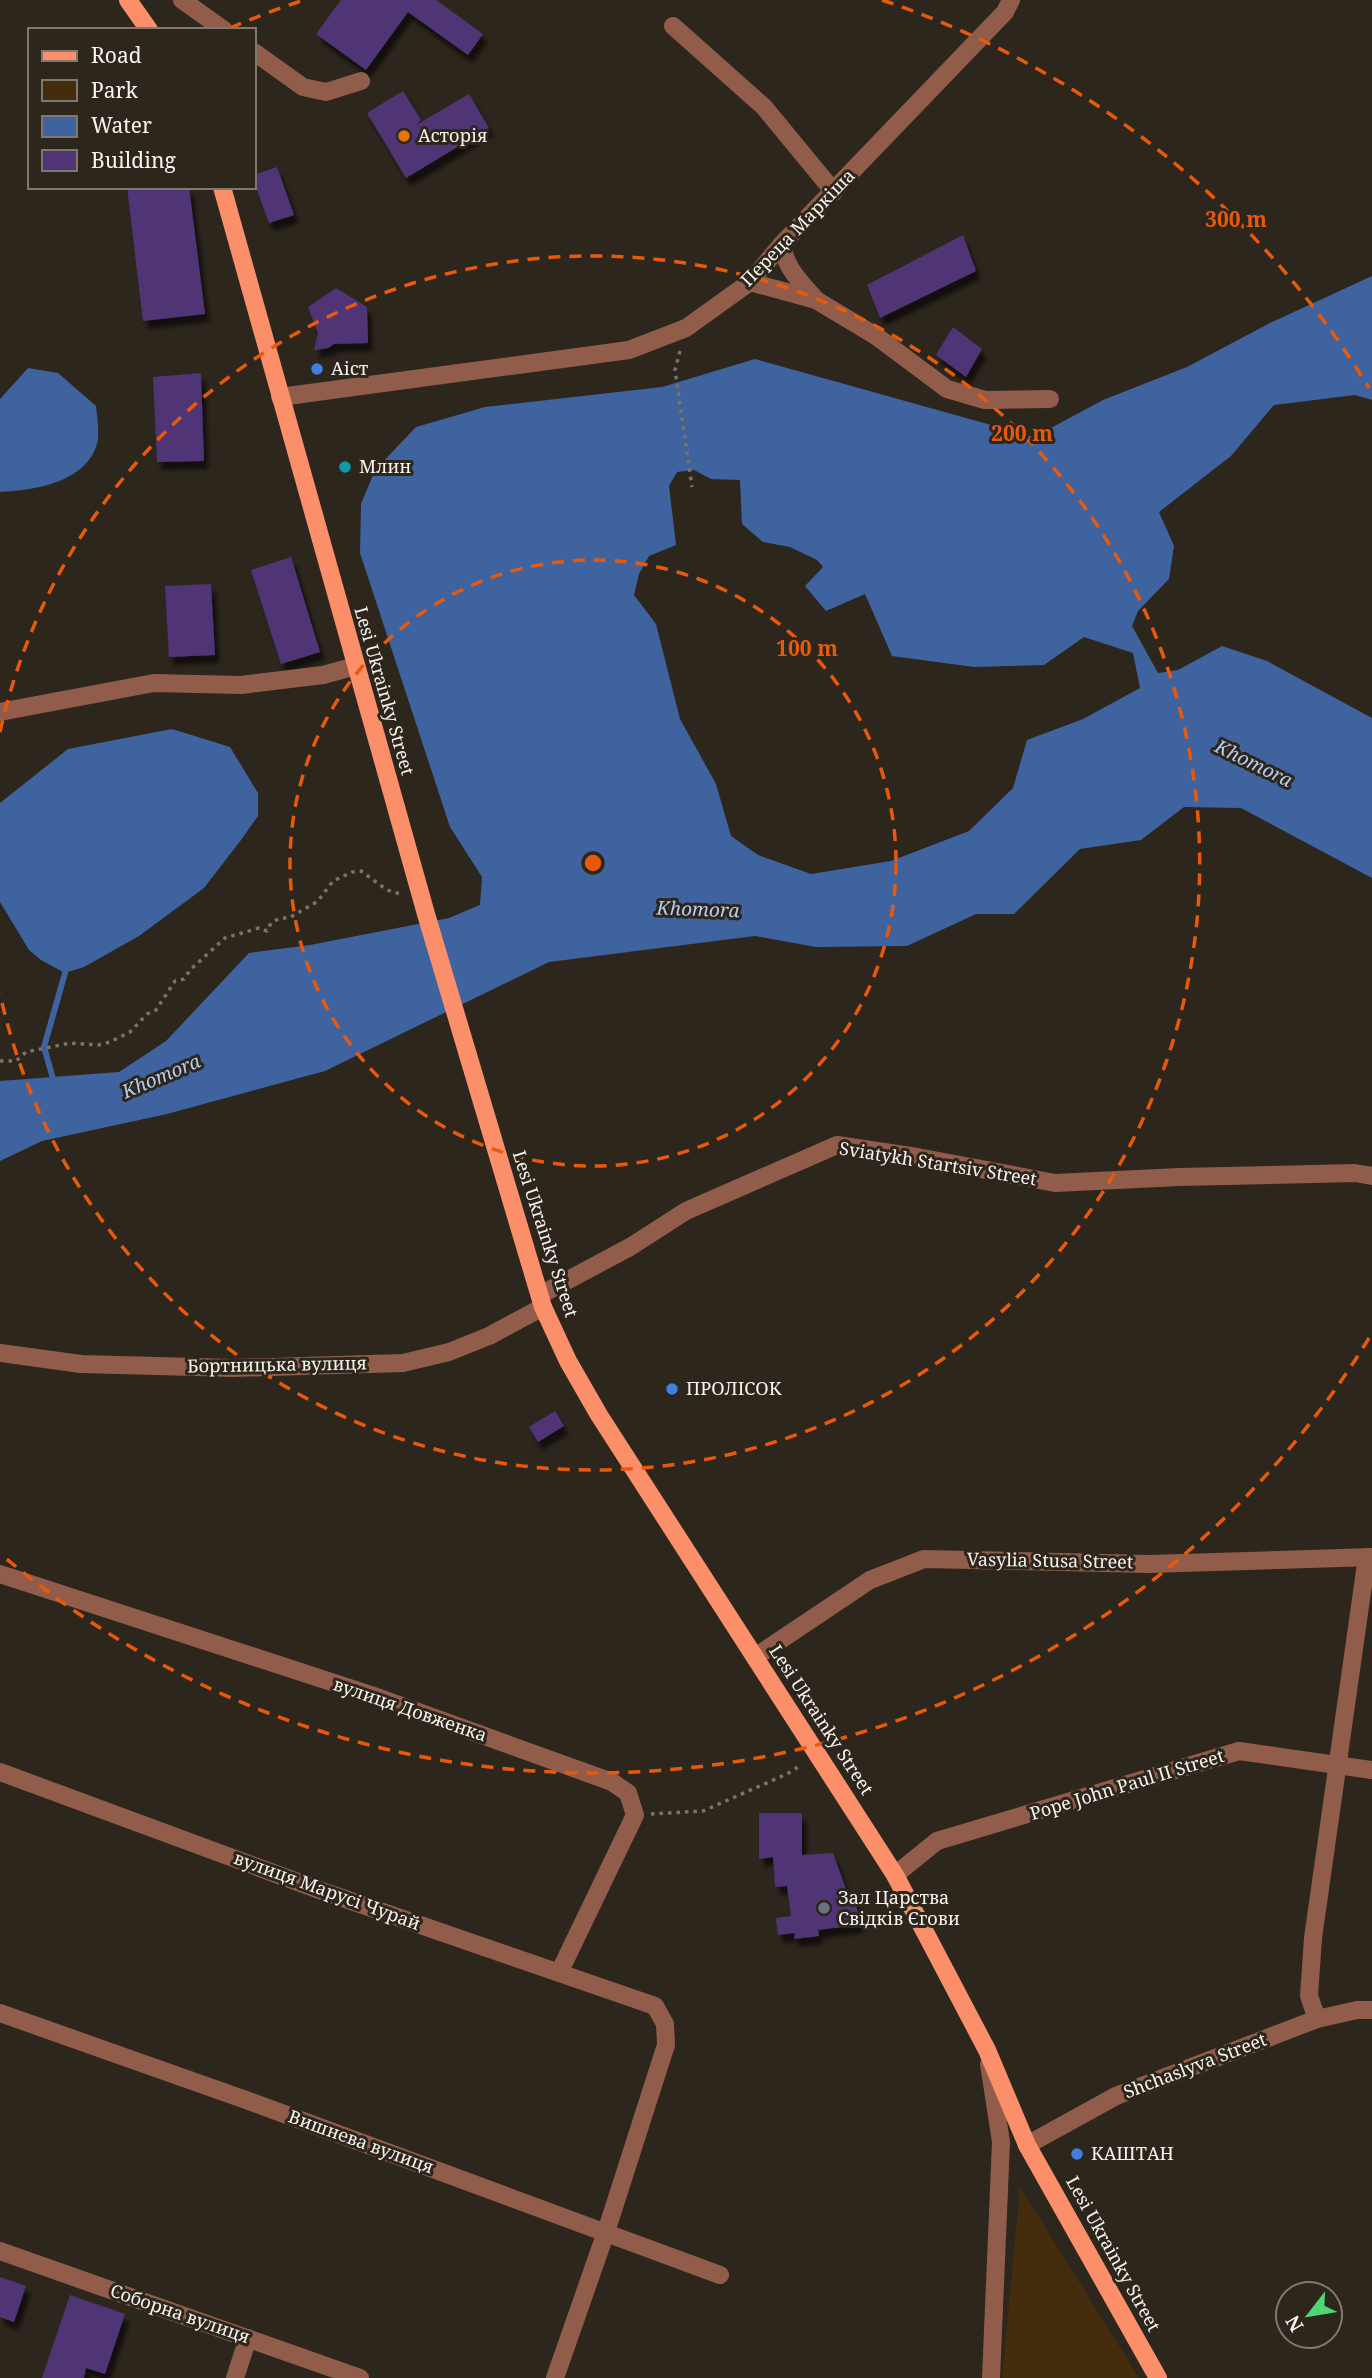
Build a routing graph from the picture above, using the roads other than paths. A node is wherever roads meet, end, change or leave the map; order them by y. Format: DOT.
graph roads {
  1 [pos="128,0"];
  2 [pos="182,0"];
  3 [pos="1011,0"];
  4 [pos="673,26"];
  5 [pos="148,28"];
  6 [pos="221,28"];
  7 [pos="256,53"];
  8 [pos="361,81"];
  9 [pos="223,189"];
  10 [pos="834,192"];
  11 [pos="782,244"];
  12 [pos="750,282"];
  13 [pos="816,300"];
  14 [pos="280,397"];
  15 [pos="1050,399"];
  16 [pos="356,666"];
  17 [pos="0,712"];
  18 [pos="1372,1176"];
  19 [pos="541,1301"];
  20 [pos="0,1353"];
  21 [pos="1369,1557"];
  22 [pos="0,1574"];
  23 [pos="755,1657"];
  24 [pos="1336,1765"];
  25 [pos="1372,1770"];
  26 [pos="0,1772"];
  27 [pos="895,1875"];
  28 [pos="559,1973"];
  29 [pos="1309,1996"];
  30 [pos="1372,2010"];
  31 [pos="0,2013"];
  32 [pos="1317,2019"];
  33 [pos="1293,2029"];
  34 [pos="987,2050"];
  35 [pos="1027,2144"];
  36 [pos="607,2232"];
  37 [pos="0,2251"];
  38 [pos="720,2275"];
  39 [pos="248,2338"];
  40 [pos="235,2378"];
  41 [pos="360,2378"];
  42 [pos="555,2378"];
  43 [pos="991,2378"];
  44 [pos="1158,2378"];
  1 -- 5 [label="main road"];
  2 -- 6 [label="street"];
  3 -- 10 [label="street, Переца Маркіша"];
  4 -- 10 [label="street"];
  7 -- 8 [label="street"];
  9 -- 14 [label="main road, Lesi Ukrainky Street"];
  10 -- 11 [label="street, Переца Маркіша"];
  11 -- 12 [label="street, Переца Маркіша"];
  11 -- 13 [label="street"];
  12 -- 13 [label="street"];
  12 -- 14 [label="street, Переца Маркіша"];
  13 -- 15 [label="street"];
  14 -- 16 [label="main road, Lesi Ukrainky Street"];
  16 -- 17 [label="street"];
  16 -- 19 [label="main road, Lesi Ukrainky Street"];
  18 -- 19 [label="street, Sviatykh Startsiv Street"];
  19 -- 20 [label="street, Бортницька вулиця"];
  19 -- 23 [label="main road, Lesi Ukrainky Street"];
  21 -- 23 [label="street, Vasylia Stusa Street"];
  21 -- 24 [label="street"];
  22 -- 28 [label="street, вулиця Довженка"];
  23 -- 27 [label="main road, Lesi Ukrainky Street"];
  24 -- 25 [label="street, Pope John Paul II Street"];
  24 -- 27 [label="street, Pope John Paul II Street"];
  24 -- 29 [label="street"];
  26 -- 28 [label="street, вулиця Марусі Чурай"];
  27 -- 34 [label="main road, Lesi Ukrainky Street"];
  28 -- 36 [label="street, вулиця Марусі Чурай"];
  29 -- 32 [label="street"];
  29 -- 33 [label="street"];
  30 -- 32 [label="street, Shchaslyva Street"];
  31 -- 36 [label="street, Вишнева вулиця"];
  32 -- 33 [label="street, Shchaslyva Street"];
  33 -- 35 [label="street, Shchaslyva Street"];
  34 -- 35 [label="main road, Lesi Ukrainky Street"];
  34 -- 43 [label="street"];
  35 -- 44 [label="main road, Lesi Ukrainky Street"];
  36 -- 38 [label="street, Вишнева вулиця"];
  36 -- 42 [label="street"];
  37 -- 39 [label="street, Соборна вулиця"];
  39 -- 40 [label="street"];
  39 -- 41 [label="street, Соборна вулиця"];
}
